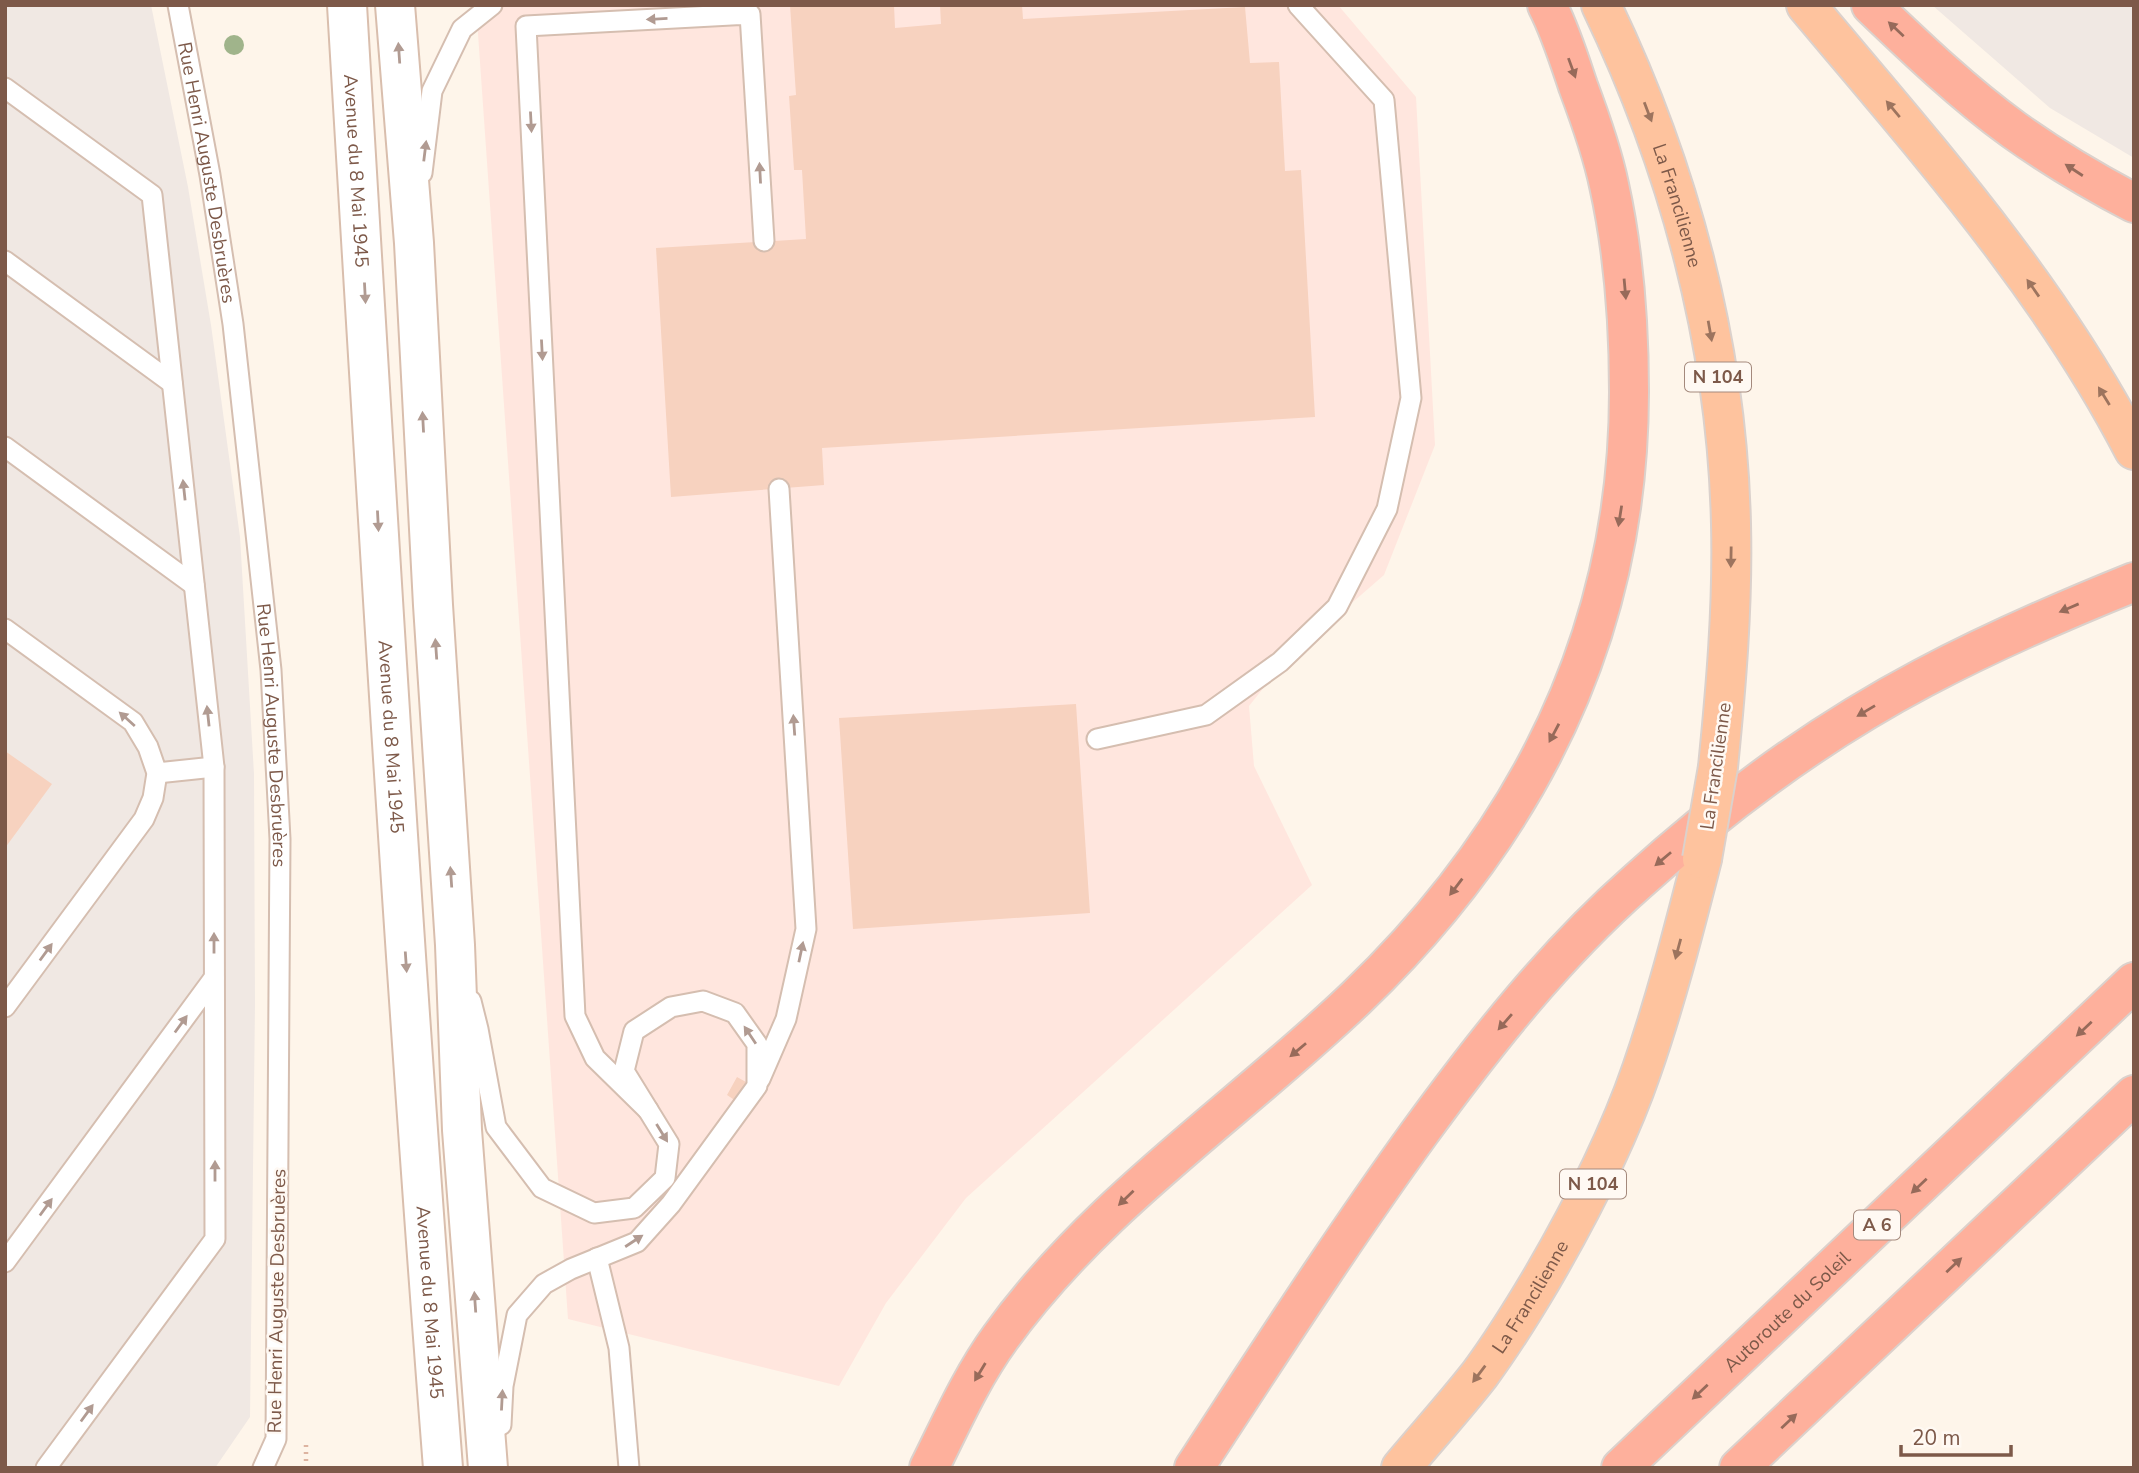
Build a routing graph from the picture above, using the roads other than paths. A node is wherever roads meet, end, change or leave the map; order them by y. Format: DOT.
graph roads {
  1 [pos="178,5"];
  2 [pos="347,5"];
  3 [pos="395,5"];
  4 [pos="492,5"];
  5 [pos="1298,5"];
  6 [pos="1547,5"];
  7 [pos="1601,5"];
  8 [pos="1806,5"];
  9 [pos="1871,5"];
  10 [pos="5,88"];
  11 [pos="2134,203"];
  12 [pos="764,241"];
  13 [pos="414,243"];
  14 [pos="5,261"];
  15 [pos="172,383"];
  16 [pos="5,447"];
  17 [pos="2134,450"];
  18 [pos="779,489"];
  19 [pos="2134,582"];
  20 [pos="194,585"];
  21 [pos="5,629"];
  22 [pos="1097,739"];
  23 [pos="214,767"];
  24 [pos="157,773"];
  25 [pos="455,945"];
  26 [pos="214,978"];
  27 [pos="2134,982"];
  28 [pos="5,1007"];
  29 [pos="757,1086"];
  30 [pos="2134,1095"];
  31 [pos="648,1110"];
  32 [pos="597,1258"];
  33 [pos="5,1262"];
  34 [pos="46,1468"];
  35 [pos="263,1468"];
  36 [pos="443,1468"];
  37 [pos="488,1468"];
  38 [pos="499,1468"];
  39 [pos="629,1468"];
  40 [pos="929,1468"];
  41 [pos="1194,1468"];
  42 [pos="1401,1468"];
  43 [pos="1621,1468"];
  44 [pos="1739,1468"];
  1 -- 35 [label="lane, Rue Henri Auguste Desbruères"];
  2 -- 36 [label="main road, Avenue du 8 Mai 1945, one-way"];
  13 -- 3 [label="main road, one-way"];
  13 -- 4 [label="lane, one-way"];
  5 -- 22 [label="lane"];
  6 -- 40 [label="highway, one-way"];
  7 -- 42 [label="highway, La Francilienne / N 104, one-way, bridge"];
  17 -- 8 [label="highway, one-way"];
  11 -- 9 [label="highway, one-way"];
  10 -- 15 [label="lane"];
  12 -- 31 [label="lane, one-way"];
  25 -- 13 [label="main road, one-way"];
  14 -- 15 [label="lane"];
  20 -- 15 [label="lane, one-way"];
  16 -- 20 [label="lane"];
  29 -- 18 [label="lane, one-way"];
  19 -- 41 [label="highway, one-way"];
  23 -- 20 [label="lane, one-way"];
  24 -- 21 [label="lane, one-way"];
  23 -- 24 [label="lane"];
  26 -- 23 [label="lane, one-way"];
  28 -- 24 [label="lane, one-way"];
  31 -- 25 [label="lane, one-way"];
  37 -- 25 [label="main road, one-way"];
  33 -- 26 [label="lane, one-way"];
  34 -- 26 [label="lane, one-way"];
  27 -- 43 [label="highway, Autoroute du Soleil / A 6, one-way"];
  29 -- 31 [label="lane, one-way"];
  32 -- 29 [label="lane, one-way"];
  44 -- 30 [label="highway, one-way"];
  38 -- 32 [label="lane, one-way"];
  32 -- 39 [label="lane"];
}
